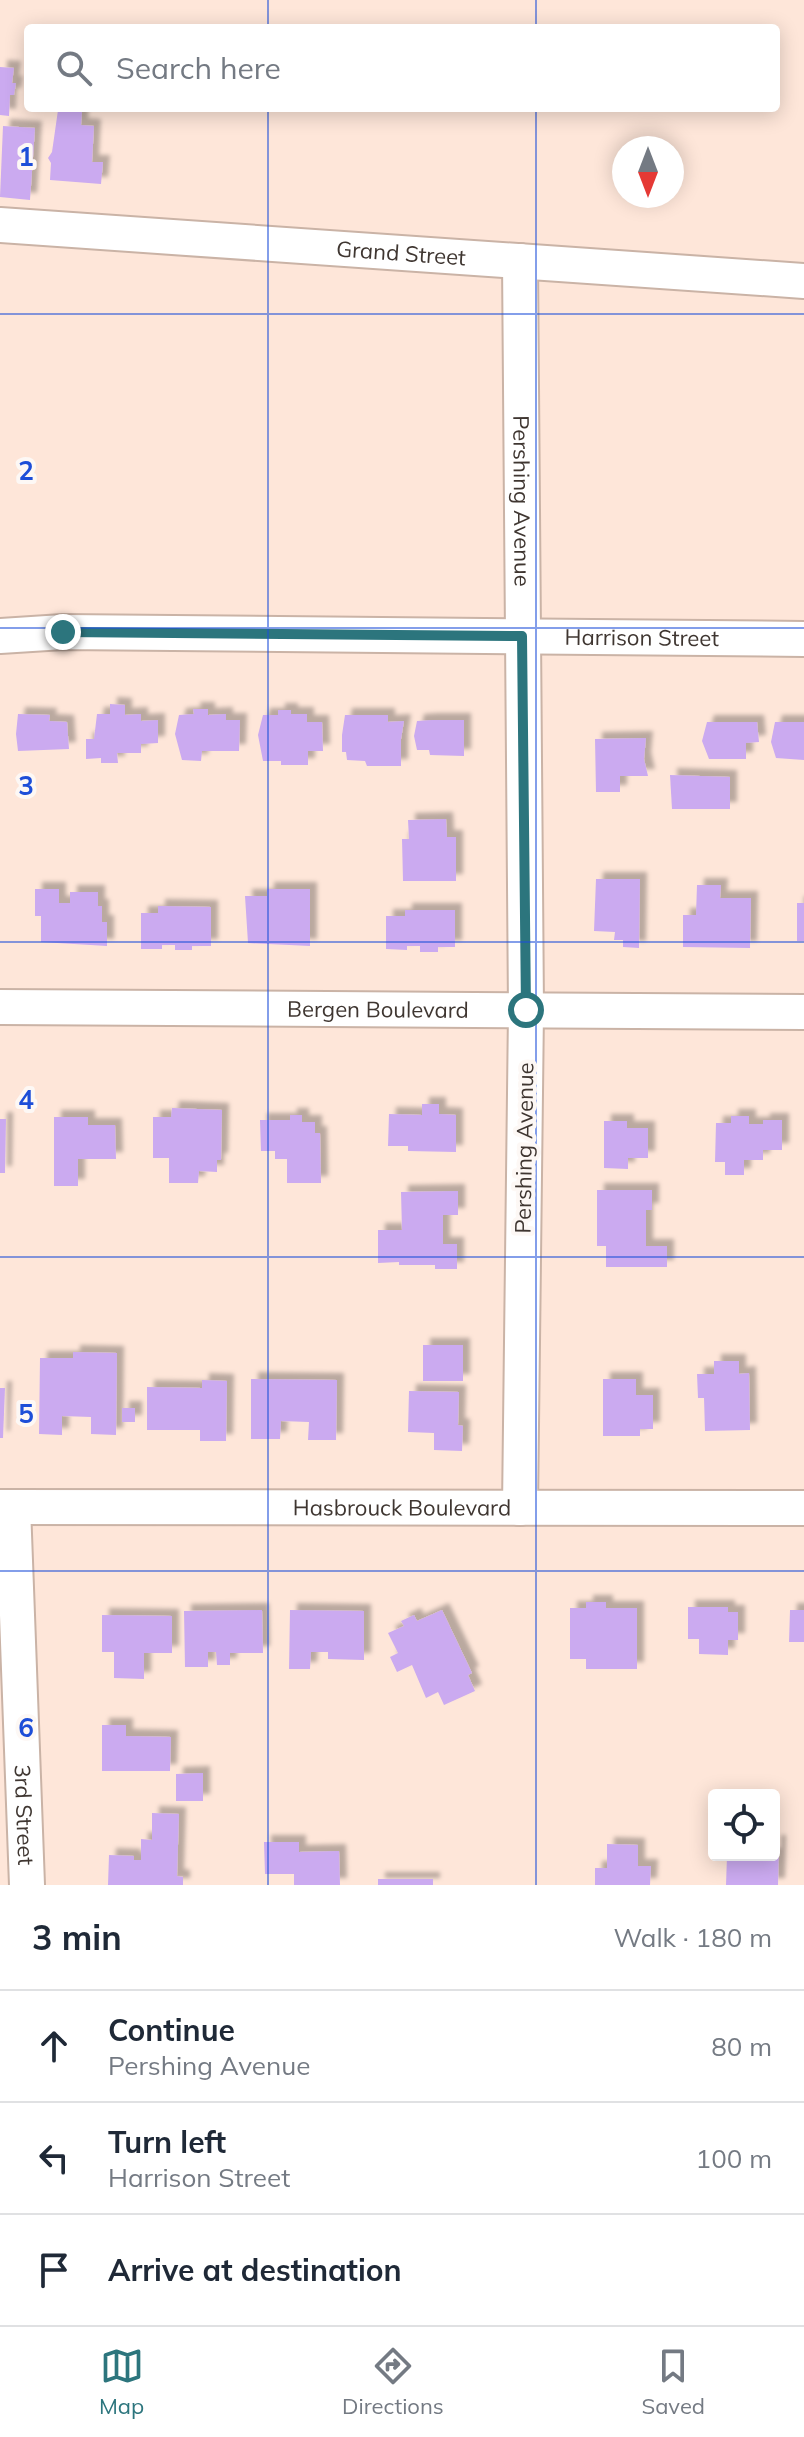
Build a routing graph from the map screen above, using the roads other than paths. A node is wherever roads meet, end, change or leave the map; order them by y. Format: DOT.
graph roads {
  1 [pos="0,225"];
  2 [pos="520,261"];
  3 [pos="804,281"];
  4 [pos="0,636"];
  5 [pos="522,636"];
  6 [pos="804,639"];
  7 [pos="0,1007"];
  8 [pos="526,1010"];
  9 [pos="804,1012"];
  10 [pos="6,1507"];
  11 [pos="520,1508"];
  12 [pos="804,1508"];
  13 [pos="27,1885"];
  1 -- 2 [label="street, Grand Street"];
  2 -- 3 [label="street, Grand Street"];
  2 -- 5 [label="street, Pershing Avenue"];
  4 -- 5 [label="street, Harrison Street"];
  5 -- 6 [label="street, Harrison Street"];
  5 -- 8 [label="street, Pershing Avenue"];
  7 -- 8 [label="street, Bergen Boulevard"];
  8 -- 9 [label="street, Bergen Boulevard"];
  8 -- 11 [label="street, Pershing Avenue"];
  10 -- 11 [label="street, Hasbrouck Boulevard"];
  10 -- 13 [label="street, 3rd Street"];
  11 -- 12 [label="street, Hasbrouck Boulevard"];
}
